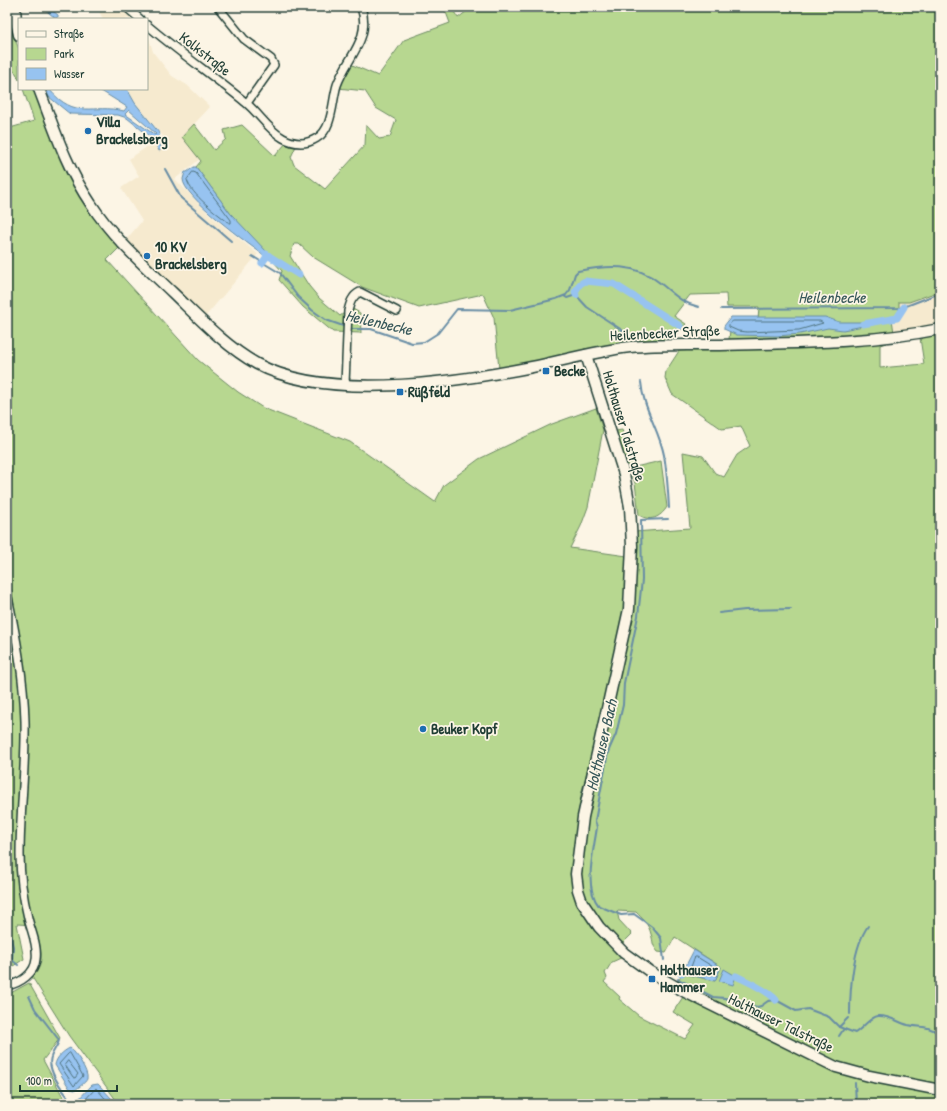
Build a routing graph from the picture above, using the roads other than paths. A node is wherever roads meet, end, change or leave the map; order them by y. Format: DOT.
graph roads {
  1 [pos="15,7"];
  2 [pos="126,7"];
  3 [pos="218,7"];
  4 [pos="361,7"];
  5 [pos="139,18"];
  6 [pos="148,26"];
  7 [pos="18,30"];
  8 [pos="39,90"];
  9 [pos="247,103"];
  10 [pos="398,311"];
  11 [pos="940,329"];
  12 [pos="586,355"];
  13 [pos="345,384"];
  14 [pos="7,592"];
  15 [pos="7,986"];
  16 [pos="940,1090"];
  1 -- 7 [label="main road"];
  2 -- 5 [label="street"];
  3 -- 9 [label="street"];
  4 -- 9 [label="street, Kolkstraße"];
  6 -- 9 [label="street, Kolkstraße"];
  8 -- 13 [label="main road, Heilenbecker Straße"];
  10 -- 13 [label="street"];
  11 -- 12 [label="main road, Heilenbecker Straße"];
  12 -- 13 [label="main road, Heilenbecker Straße"];
  12 -- 16 [label="main road, Holthauser Talstraße"];
  14 -- 15 [label="street"];
}
